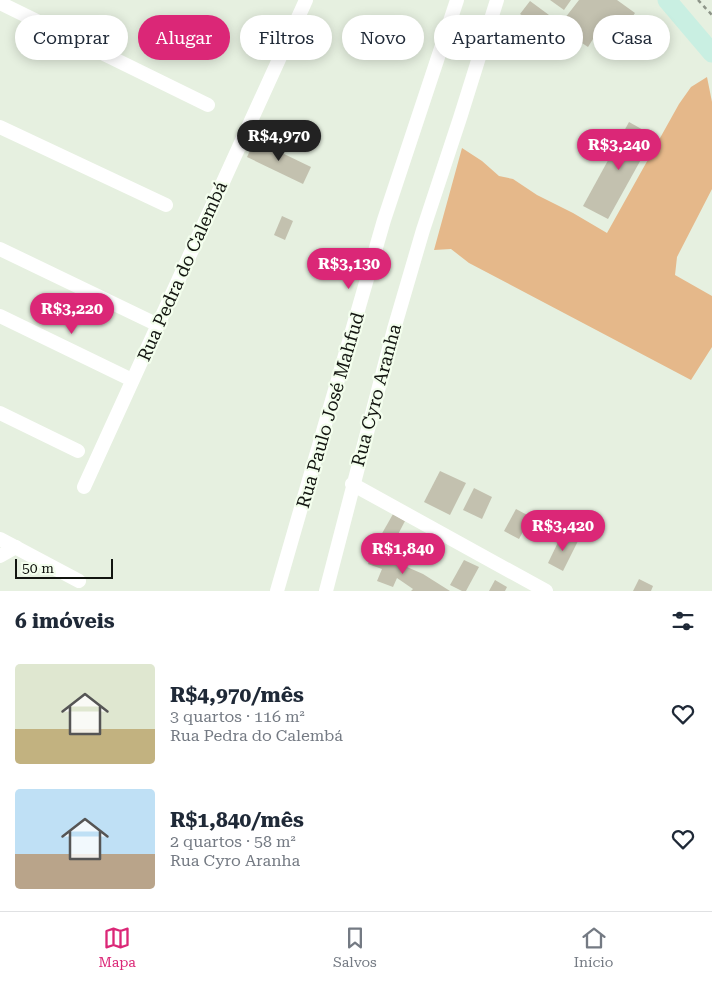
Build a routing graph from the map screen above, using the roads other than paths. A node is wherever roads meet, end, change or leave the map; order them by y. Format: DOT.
graph roads {
  1 [pos="306,0"];
  2 [pos="456,0"];
  3 [pos="497,0"];
  4 [pos="671,2"];
  5 [pos="0,3"];
  6 [pos="712,52"];
  7 [pos="208,105"];
  8 [pos="0,127"];
  9 [pos="166,205"];
  10 [pos="0,249"];
  11 [pos="0,316"];
  12 [pos="158,325"];
  13 [pos="132,380"];
  14 [pos="0,413"];
  15 [pos="78,451"];
  16 [pos="352,484"];
  17 [pos="84,487"];
  18 [pos="0,539"];
  19 [pos="16,547"];
  20 [pos="0,556"];
  21 [pos="79,581"];
  22 [pos="330,589"];
  23 [pos="277,591"];
  24 [pos="546,591"];
  1 -- 12 [label="street, Rua Pedra do Calembá"];
  2 -- 23 [label="street, Rua Paulo José Mahfud"];
  3 -- 16 [label="street, Rua Cyro Aranha"];
  4 -- 6 [label="main road"];
  5 -- 7 [label="street"];
  8 -- 9 [label="street"];
  10 -- 12 [label="street"];
  11 -- 13 [label="street"];
  12 -- 13 [label="street, Rua Pedra do Calembá"];
  13 -- 17 [label="street, Rua Pedra do Calembá"];
  14 -- 15 [label="street"];
  16 -- 22 [label="street, Rua Cyro Aranha"];
  16 -- 24 [label="street"];
  18 -- 19 [label="street"];
  19 -- 20 [label="street"];
  19 -- 21 [label="street"];
}
